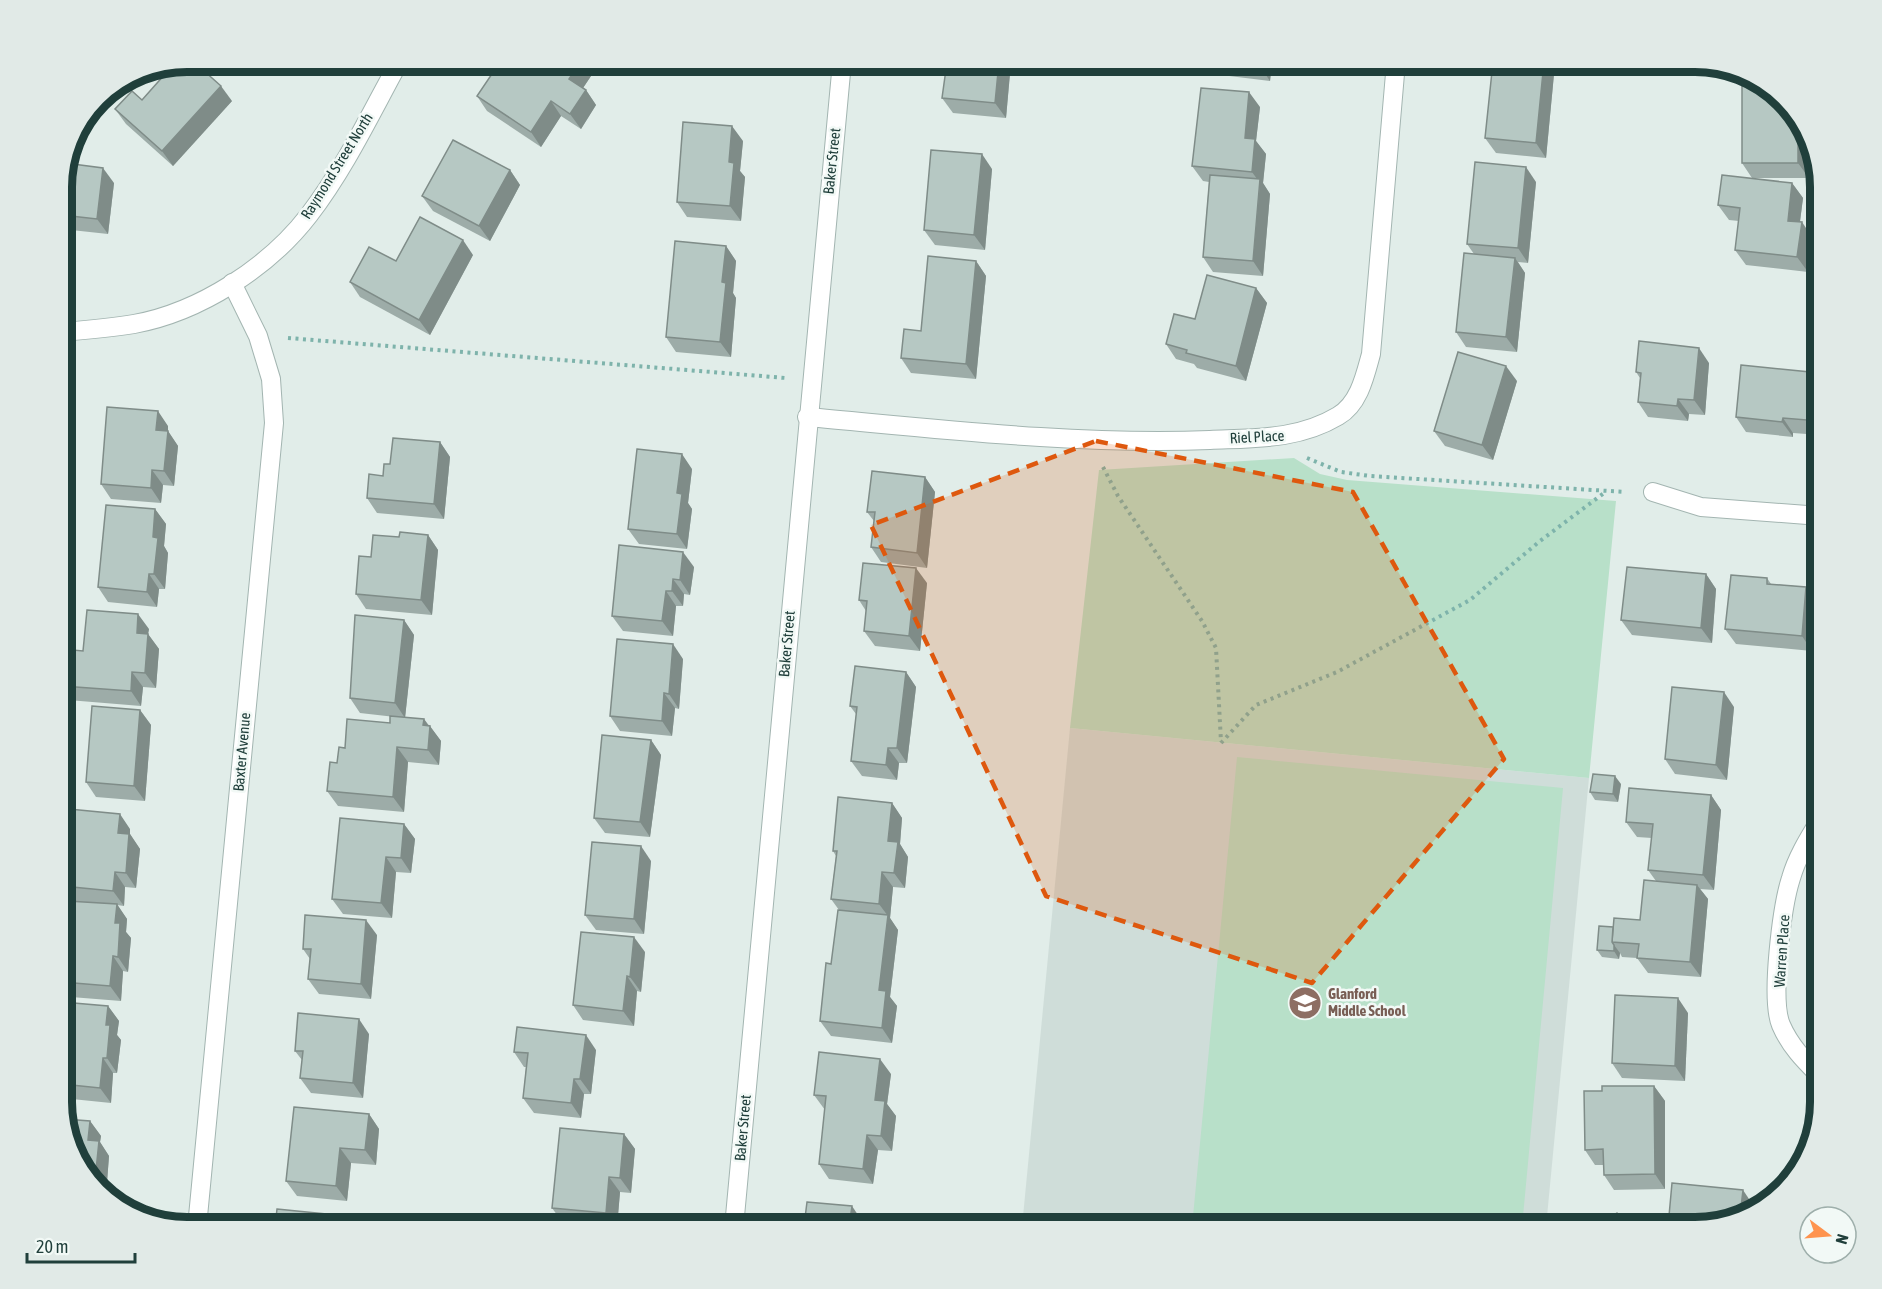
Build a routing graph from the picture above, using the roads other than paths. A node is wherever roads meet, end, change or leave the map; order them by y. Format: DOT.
graph roads {
  1 [pos="393,72"];
  2 [pos="841,72"];
  3 [pos="1395,72"];
  4 [pos="232,283"];
  5 [pos="72,331"];
  6 [pos="807,417"];
  7 [pos="1653,492"];
  8 [pos="1810,515"];
  9 [pos="1810,841"];
  10 [pos="1810,1066"];
  11 [pos="198,1217"];
  12 [pos="735,1217"];
  1 -- 4 [label="street, Raymond Street North"];
  2 -- 6 [label="street, Baker Street"];
  3 -- 6 [label="street, Riel Place"];
  4 -- 5 [label="street, Raymond Street North"];
  4 -- 11 [label="street, Baxter Avenue"];
  6 -- 12 [label="street, Baker Street"];
  7 -- 8 [label="street"];
  9 -- 10 [label="street, Warren Place"];
}
